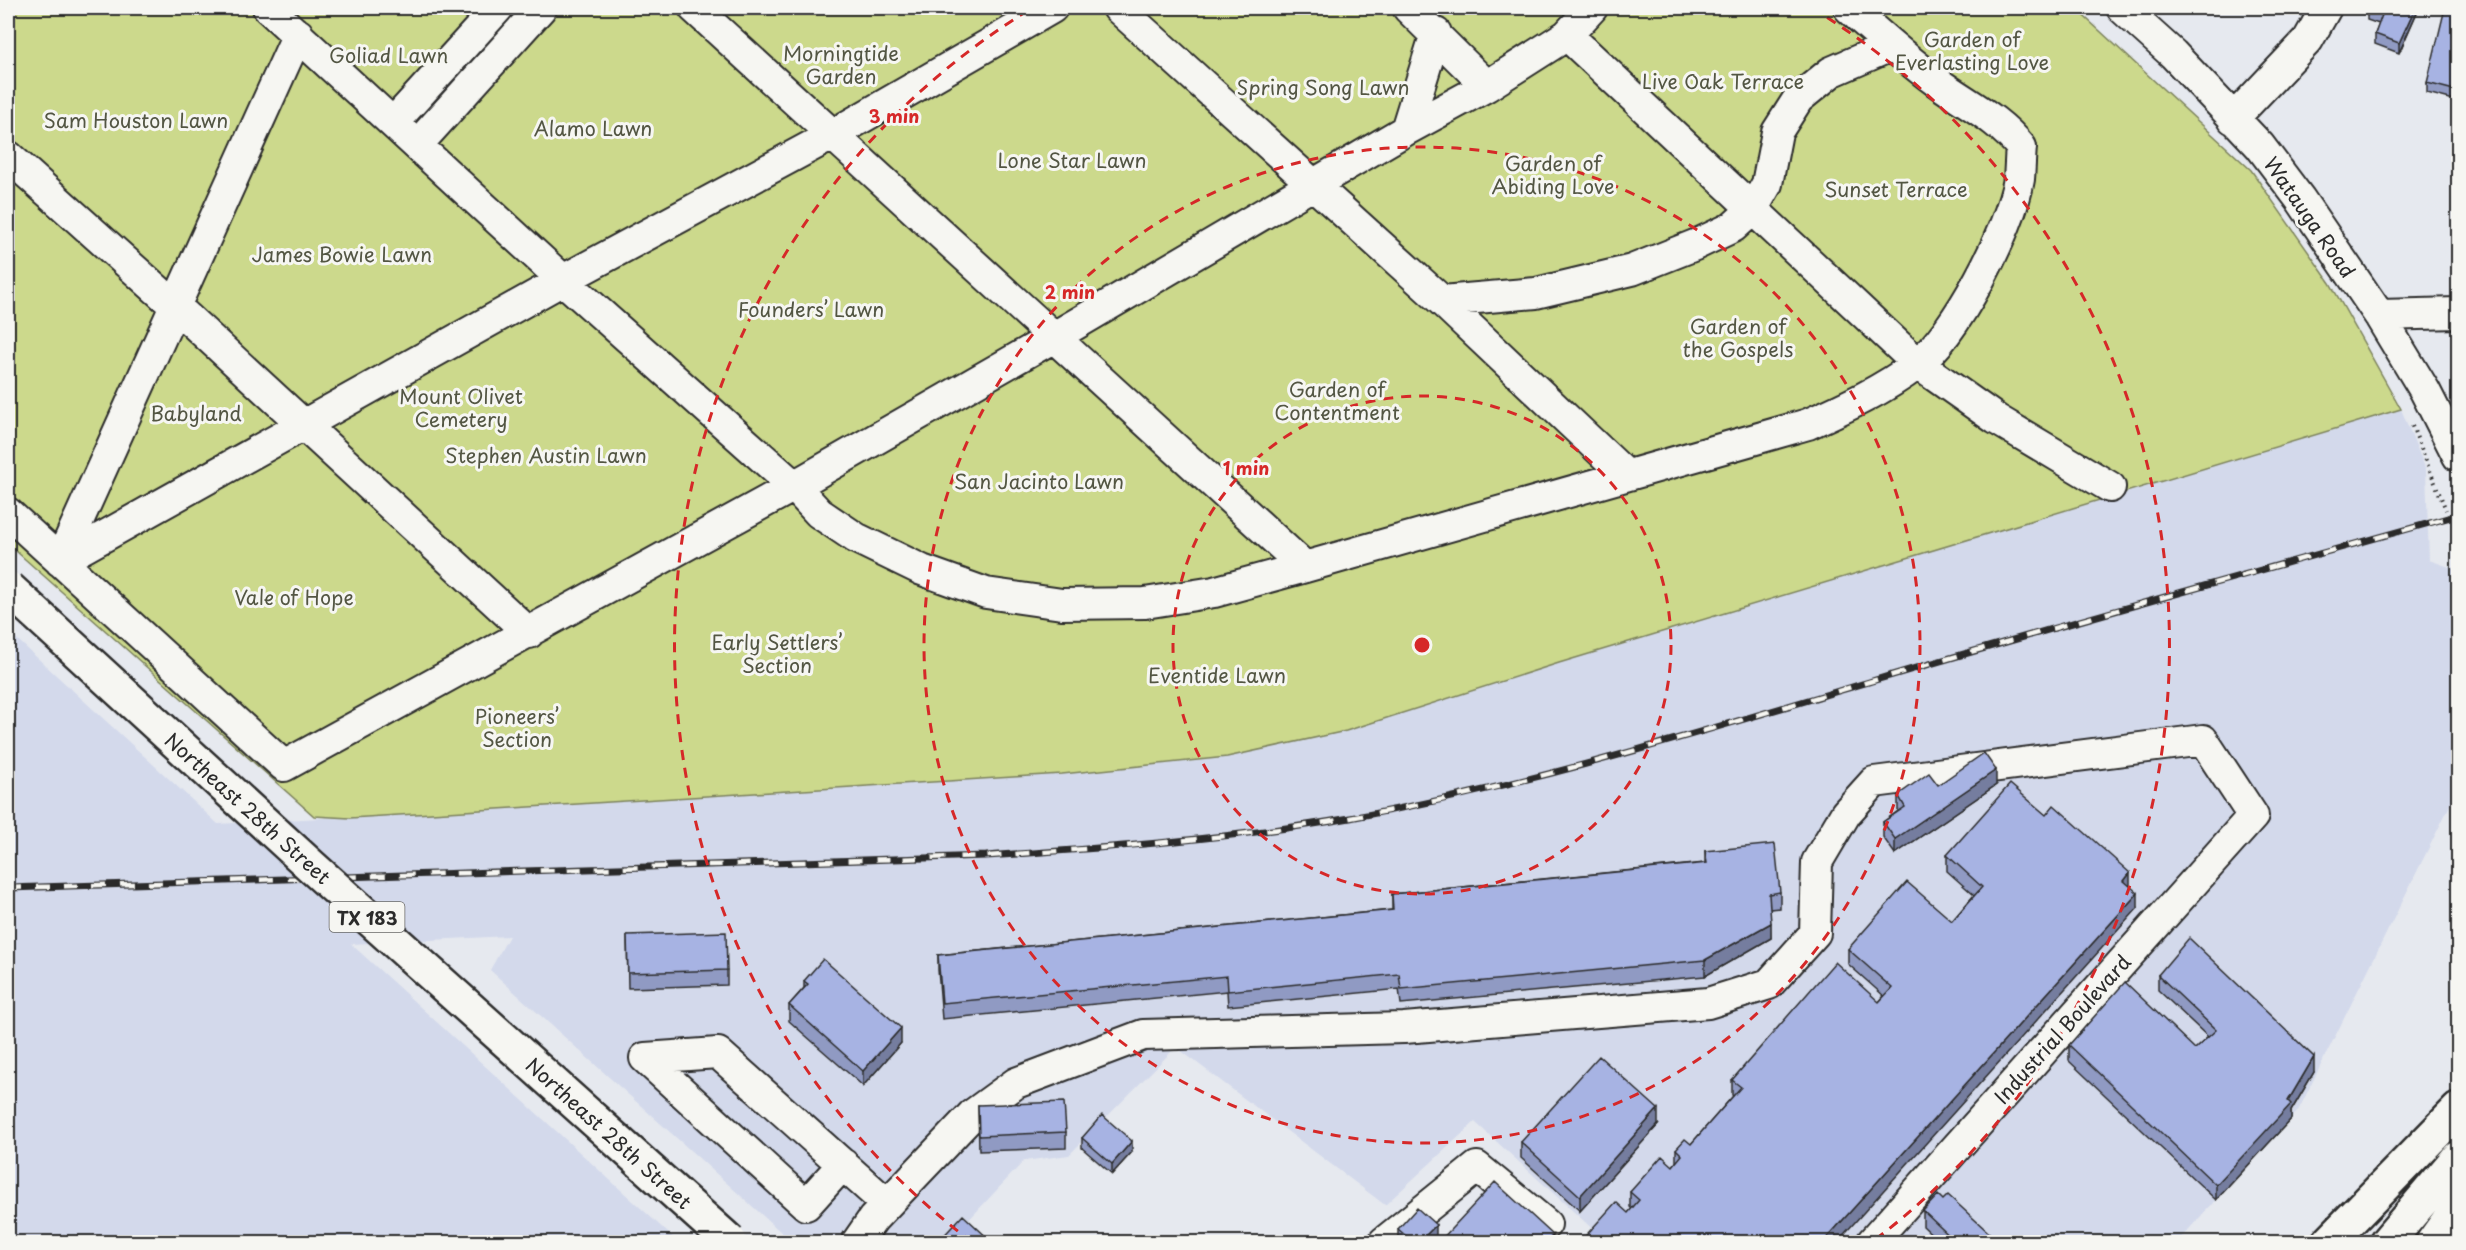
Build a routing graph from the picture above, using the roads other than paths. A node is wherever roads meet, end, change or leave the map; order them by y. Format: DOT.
graph roads {
  1 [pos="268,8"];
  2 [pos="498,8"];
  3 [pos="541,8"];
  4 [pos="694,8"];
  5 [pos="1052,8"];
  6 [pos="1118,8"];
  7 [pos="1408,8"];
  8 [pos="1592,8"];
  9 [pos="1849,8"];
  10 [pos="2122,8"];
  11 [pos="2326,8"];
  12 [pos="1436,33"];
  13 [pos="298,34"];
  14 [pos="1567,35"];
  15 [pos="1891,46"];
  16 [pos="1487,86"];
  17 [pos="2233,119"];
  18 [pos="393,123"];
  19 [pos="1406,130"];
  20 [pos="832,135"];
  21 [pos="417,145"];
  22 [pos="8,156"];
  23 [pos="1313,186"];
  24 [pos="1752,210"];
  25 [pos="563,280"];
  26 [pos="1442,301"];
  27 [pos="175,306"];
  28 [pos="2458,313"];
  29 [pos="2379,315"];
  30 [pos="1054,337"];
  31 [pos="1918,364"];
  32 [pos="303,426"];
  33 [pos="2458,456"];
  34 [pos="1626,475"];
  35 [pos="794,486"];
  36 [pos="2110,487"];
  37 [pos="8,513"];
  38 [pos="60,561"];
  39 [pos="1305,567"];
  40 [pos="8,588"];
  41 [pos="529,633"];
  42 [pos="2458,1110"];
  43 [pos="2458,1158"];
  44 [pos="843,1164"];
  45 [pos="887,1204"];
  46 [pos="2458,1207"];
  47 [pos="1546,1224"];
  48 [pos="730,1242"];
  49 [pos="857,1242"];
  50 [pos="1384,1242"];
  51 [pos="1872,1242"];
  52 [pos="2329,1242"];
  53 [pos="2387,1242"];
  54 [pos="2433,1242"];
  1 -- 13 [label="street"];
  2 -- 18 [label="street"];
  3 -- 21 [label="street"];
  4 -- 20 [label="street"];
  5 -- 20 [label="street"];
  6 -- 23 [label="street"];
  7 -- 12 [label="street"];
  8 -- 14 [label="street"];
  9 -- 15 [label="street"];
  10 -- 17 [label="street, Watauga Road"];
  11 -- 17 [label="street"];
  12 -- 16 [label="street"];
  12 -- 19 [label="street"];
  13 -- 18 [label="street"];
  13 -- 27 [label="street"];
  14 -- 16 [label="street"];
  14 -- 24 [label="street"];
  15 -- 24 [label="street"];
  15 -- 31 [label="street"];
  16 -- 19 [label="street"];
  17 -- 29 [label="street, Watauga Road"];
  18 -- 21 [label="street"];
  19 -- 23 [label="street"];
  20 -- 25 [label="street"];
  20 -- 30 [label="street"];
  21 -- 25 [label="street"];
  22 -- 27 [label="street"];
  23 -- 26 [label="street"];
  23 -- 30 [label="street"];
  24 -- 26 [label="street"];
  24 -- 31 [label="street"];
  25 -- 32 [label="street"];
  25 -- 35 [label="street"];
  26 -- 34 [label="street"];
  27 -- 32 [label="street"];
  27 -- 38 [label="street"];
  28 -- 29 [label="street"];
  29 -- 33 [label="street, Watauga Road"];
  30 -- 35 [label="street"];
  30 -- 39 [label="street"];
  31 -- 34 [label="street"];
  31 -- 36 [label="street"];
  32 -- 38 [label="street"];
  32 -- 41 [label="street"];
  34 -- 39 [label="street"];
  35 -- 39 [label="street"];
  35 -- 41 [label="street"];
  37 -- 38 [label="street"];
  38 -- 41 [label="street"];
  40 -- 48 [label="main road, Northeast 28th Street / TX 183, bridge"];
  42 -- 52 [label="main road"];
  43 -- 53 [label="main road"];
  44 -- 44 [label="street"];
  44 -- 45 [label="street"];
  45 -- 49 [label="street"];
  45 -- 51 [label="street, Industrial Boulevard"];
  46 -- 54 [label="main road"];
  47 -- 50 [label="street"];
}
